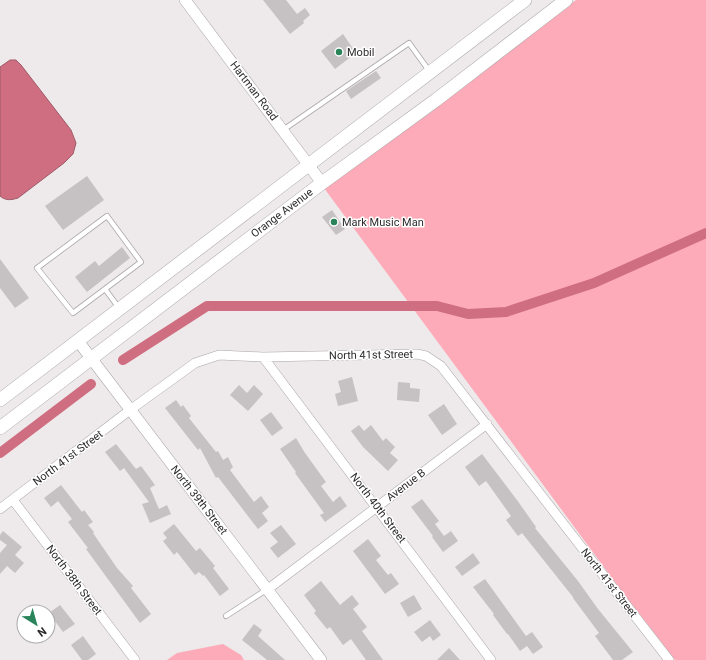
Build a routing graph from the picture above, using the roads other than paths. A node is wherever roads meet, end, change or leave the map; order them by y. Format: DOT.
graph roads {
  1 [pos="185,0"];
  2 [pos="526,0"];
  3 [pos="566,0"];
  4 [pos="430,72"];
  5 [pos="283,130"];
  6 [pos="309,164"];
  7 [pos="322,182"];
  8 [pos="105,290"];
  9 [pos="120,309"];
  10 [pos="78,341"];
  11 [pos="263,357"];
  12 [pos="92,359"];
  13 [pos="0,400"];
  14 [pos="130,410"];
  15 [pos="487,424"];
  16 [pos="0,428"];
  17 [pos="13,500"];
  18 [pos="377,506"];
  19 [pos="0,510"];
  20 [pos="268,589"];
  21 [pos="226,616"];
  22 [pos="666,659"];
  23 [pos="135,660"];
  24 [pos="321,660"];
  25 [pos="492,660"];
  1 -- 5 [label="street, Hartman Road"];
  2 -- 4 [label="main road, Orange Avenue"];
  3 -- 7 [label="main road, Orange Avenue"];
  4 -- 5 [label="lane"];
  4 -- 6 [label="main road, Orange Avenue"];
  5 -- 6 [label="street, Hartman Road"];
  6 -- 7 [label="street, Hartman Road"];
  6 -- 9 [label="main road, Orange Avenue"];
  7 -- 12 [label="main road, Orange Avenue"];
  8 -- 8 [label="lane"];
  8 -- 9 [label="lane"];
  9 -- 10 [label="main road, Orange Avenue"];
  10 -- 12 [label="street, North 39th Street"];
  10 -- 13 [label="main road, Orange Avenue"];
  11 -- 14 [label="street, North 41st Street"];
  11 -- 15 [label="street, North 41st Street"];
  11 -- 18 [label="street, North 40th Street"];
  12 -- 14 [label="street, North 39th Street"];
  12 -- 16 [label="main road, Orange Avenue"];
  14 -- 17 [label="street, North 41st Street"];
  14 -- 20 [label="street, North 39th Street"];
  15 -- 18 [label="street, Avenue B"];
  15 -- 22 [label="street, North 41st Street"];
  17 -- 19 [label="street, North 41st Street"];
  17 -- 23 [label="street, North 38th Street"];
  18 -- 20 [label="street, Avenue B"];
  18 -- 25 [label="street, North 40th Street"];
  20 -- 21 [label="lane"];
  20 -- 24 [label="street, North 39th Street"];
}
